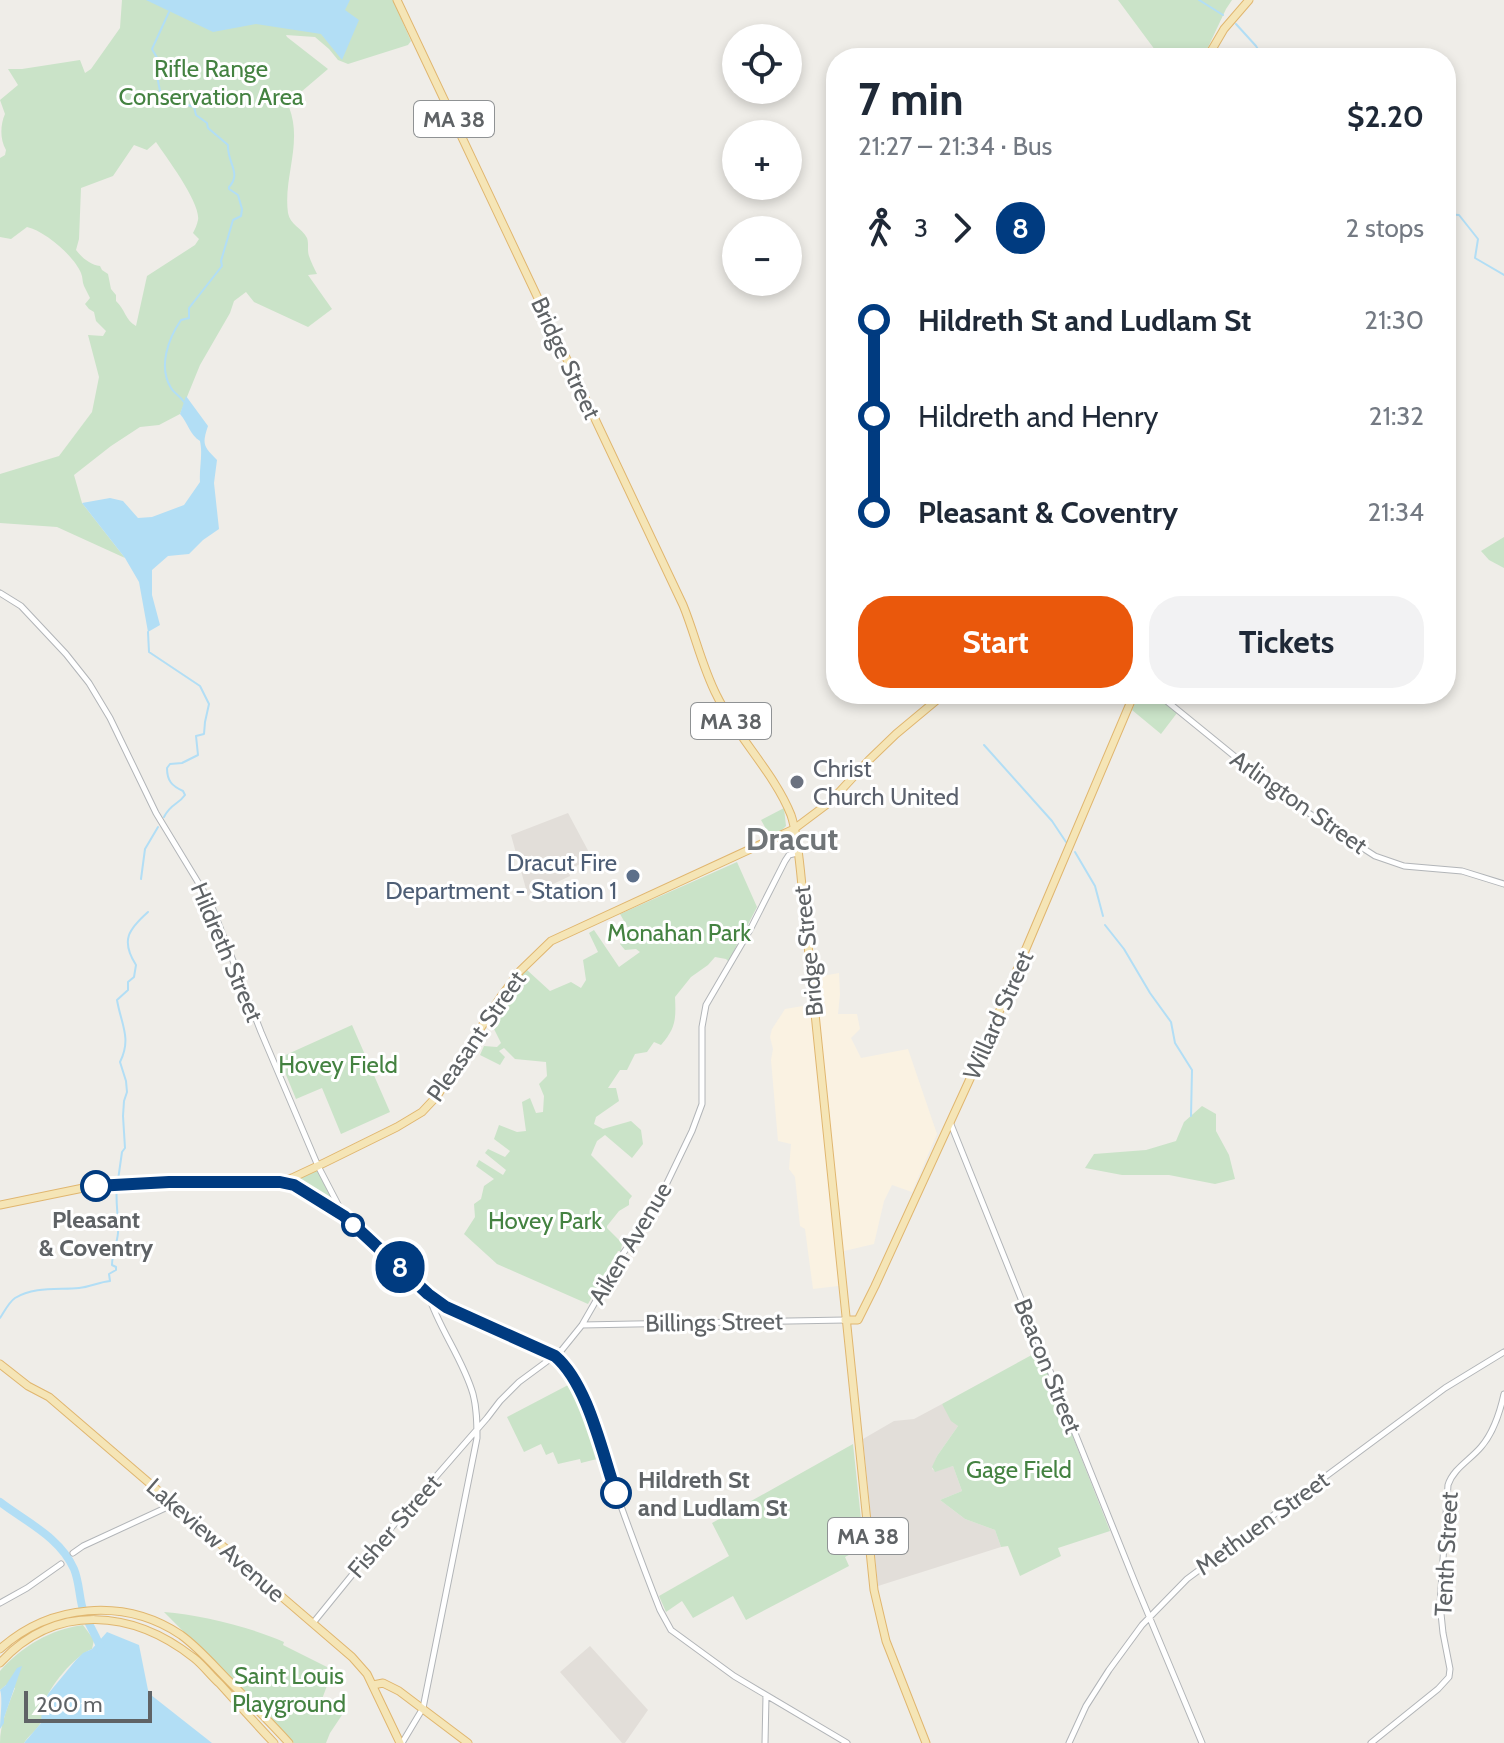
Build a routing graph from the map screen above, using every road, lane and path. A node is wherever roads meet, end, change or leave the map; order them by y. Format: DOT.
graph roads {
  1 [pos="397,0"];
  2 [pos="1249,0"];
  3 [pos="1213,48"];
  4 [pos="0,593"];
  5 [pos="932,704"];
  6 [pos="1130,704"];
  7 [pos="1170,704"];
  8 [pos="794,829"];
  9 [pos="797,853"];
  10 [pos="1504,884"];
  11 [pos="950,1122"];
  12 [pos="318,1166"];
  13 [pos="280,1182"];
  14 [pos="0,1205"];
  15 [pos="344,1216"];
  16 [pos="428,1294"];
  17 [pos="845,1320"];
  18 [pos="582,1325"];
  19 [pos="1504,1352"];
  20 [pos="555,1356"];
  21 [pos="0,1364"];
  22 [pos="1504,1394"];
  23 [pos="477,1429"];
  24 [pos="174,1504"];
  25 [pos="73,1553"];
  26 [pos="61,1564"];
  27 [pos="0,1603"];
  28 [pos="1149,1617"];
  29 [pos="312,1623"];
  30 [pos="0,1649"];
  31 [pos="0,1663"];
  32 [pos="373,1685"];
  33 [pos="766,1696"];
  34 [pos="423,1708"];
  35 [pos="274,1743"];
  36 [pos="289,1743"];
  37 [pos="401,1743"];
  38 [pos="468,1743"];
  39 [pos="765,1743"];
  40 [pos="847,1743"];
  41 [pos="926,1743"];
  42 [pos="1069,1743"];
  43 [pos="1202,1743"];
  44 [pos="1371,1743"];
  1 -- 8 [label="main road, Bridge Street / MA 38"];
  2 -- 3 [label="main road"];
  4 -- 12 [label="street, Hildreth Street"];
  5 -- 8 [label="main road"];
  6 -- 11 [label="main road, Willard Street"];
  7 -- 10 [label="street, Arlington Street"];
  8 -- 9 [label="main road, Bridge Street / MA 38"];
  8 -- 12 [label="main road, Pleasant Street"];
  9 -- 17 [label="main road, Bridge Street / MA 38"];
  9 -- 18 [label="street, Aiken Avenue"];
  11 -- 17 [label="main road, Willard Street"];
  11 -- 28 [label="street, Beacon Street"];
  12 -- 13 [label="main road, Pleasant Street"];
  12 -- 15 [label="street, Hildreth Street"];
  13 -- 14 [label="main road, Pleasant Street"];
  13 -- 15 [label="main road"];
  15 -- 16 [label="street, Hildreth Street"];
  16 -- 20 [label="street, Hildreth Street"];
  16 -- 23 [label="street"];
  17 -- 18 [label="street, Billings Street"];
  17 -- 41 [label="main road, Bridge Street / MA 38"];
  18 -- 20 [label="street, Aiken Avenue"];
  19 -- 28 [label="street, Methuen Street"];
  20 -- 23 [label="street, Aiken Avenue"];
  20 -- 33 [label="street, Hildreth Street"];
  21 -- 24 [label="main road, Lakeview Avenue"];
  22 -- 44 [label="street, Tenth Street"];
  23 -- 29 [label="street, Fisher Street"];
  23 -- 34 [label="street"];
  24 -- 25 [label="street"];
  24 -- 29 [label="main road, Lakeview Avenue"];
  26 -- 27 [label="street"];
  28 -- 42 [label="street, Methuen Street"];
  28 -- 43 [label="street, Beacon Street"];
  29 -- 32 [label="main road, Lakeview Avenue"];
  30 -- 36 [label="main road"];
  31 -- 35 [label="main road"];
  32 -- 34 [label="main road"];
  32 -- 37 [label="main road, Lakeview Avenue"];
  33 -- 39 [label="street"];
  33 -- 40 [label="street, Hildreth Street"];
  34 -- 37 [label="street"];
  34 -- 38 [label="main road"];
}
